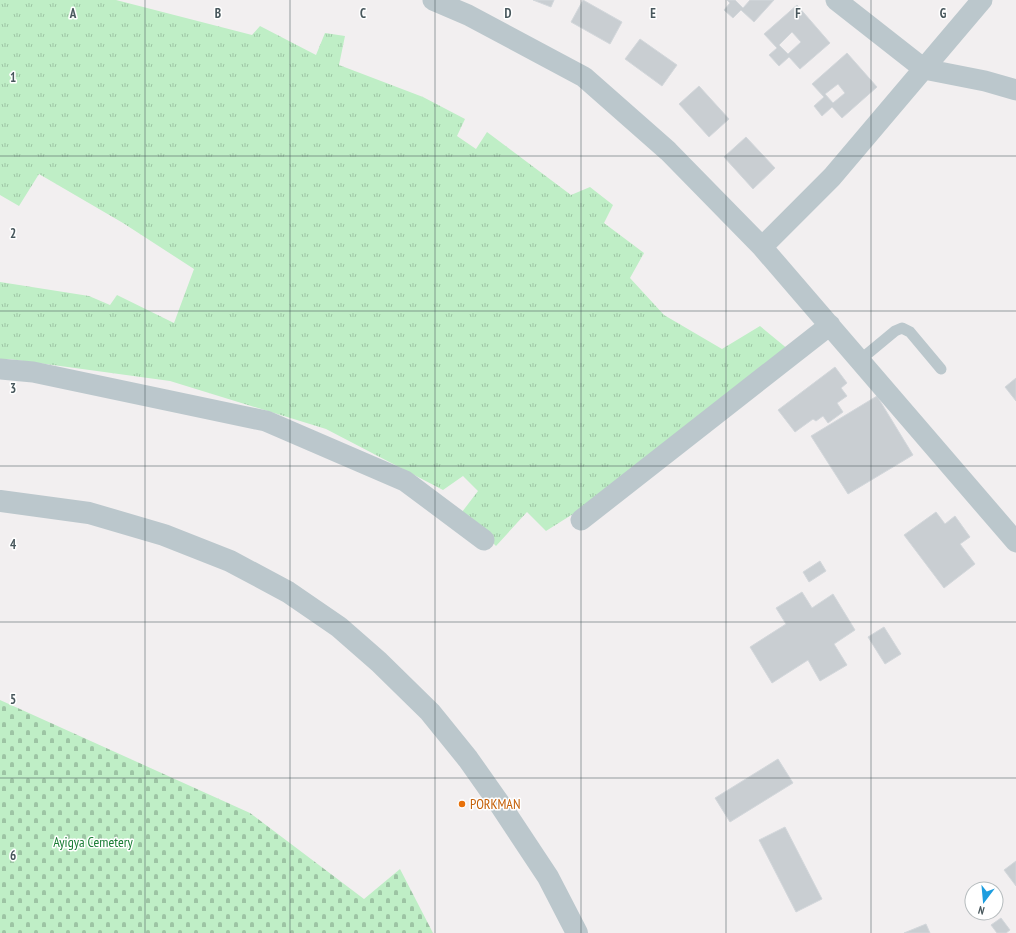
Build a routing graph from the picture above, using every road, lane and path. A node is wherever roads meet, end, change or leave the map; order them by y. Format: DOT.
graph roads {
  1 [pos="433,0"];
  2 [pos="836,0"];
  3 [pos="982,0"];
  4 [pos="924,69"];
  5 [pos="1016,90"];
  6 [pos="762,248"];
  7 [pos="830,325"];
  8 [pos="860,360"];
  9 [pos="0,369"];
  10 [pos="941,369"];
  11 [pos="0,501"];
  12 [pos="581,520"];
  13 [pos="484,540"];
  14 [pos="1016,542"];
  15 [pos="577,933"];
  1 -- 6 [label="street"];
  2 -- 4 [label="street"];
  3 -- 4 [label="street"];
  4 -- 5 [label="street"];
  4 -- 6 [label="street"];
  6 -- 7 [label="street"];
  7 -- 8 [label="street"];
  7 -- 12 [label="street"];
  8 -- 10 [label="lane"];
  8 -- 14 [label="street"];
  9 -- 13 [label="street"];
  11 -- 15 [label="street"];
}
